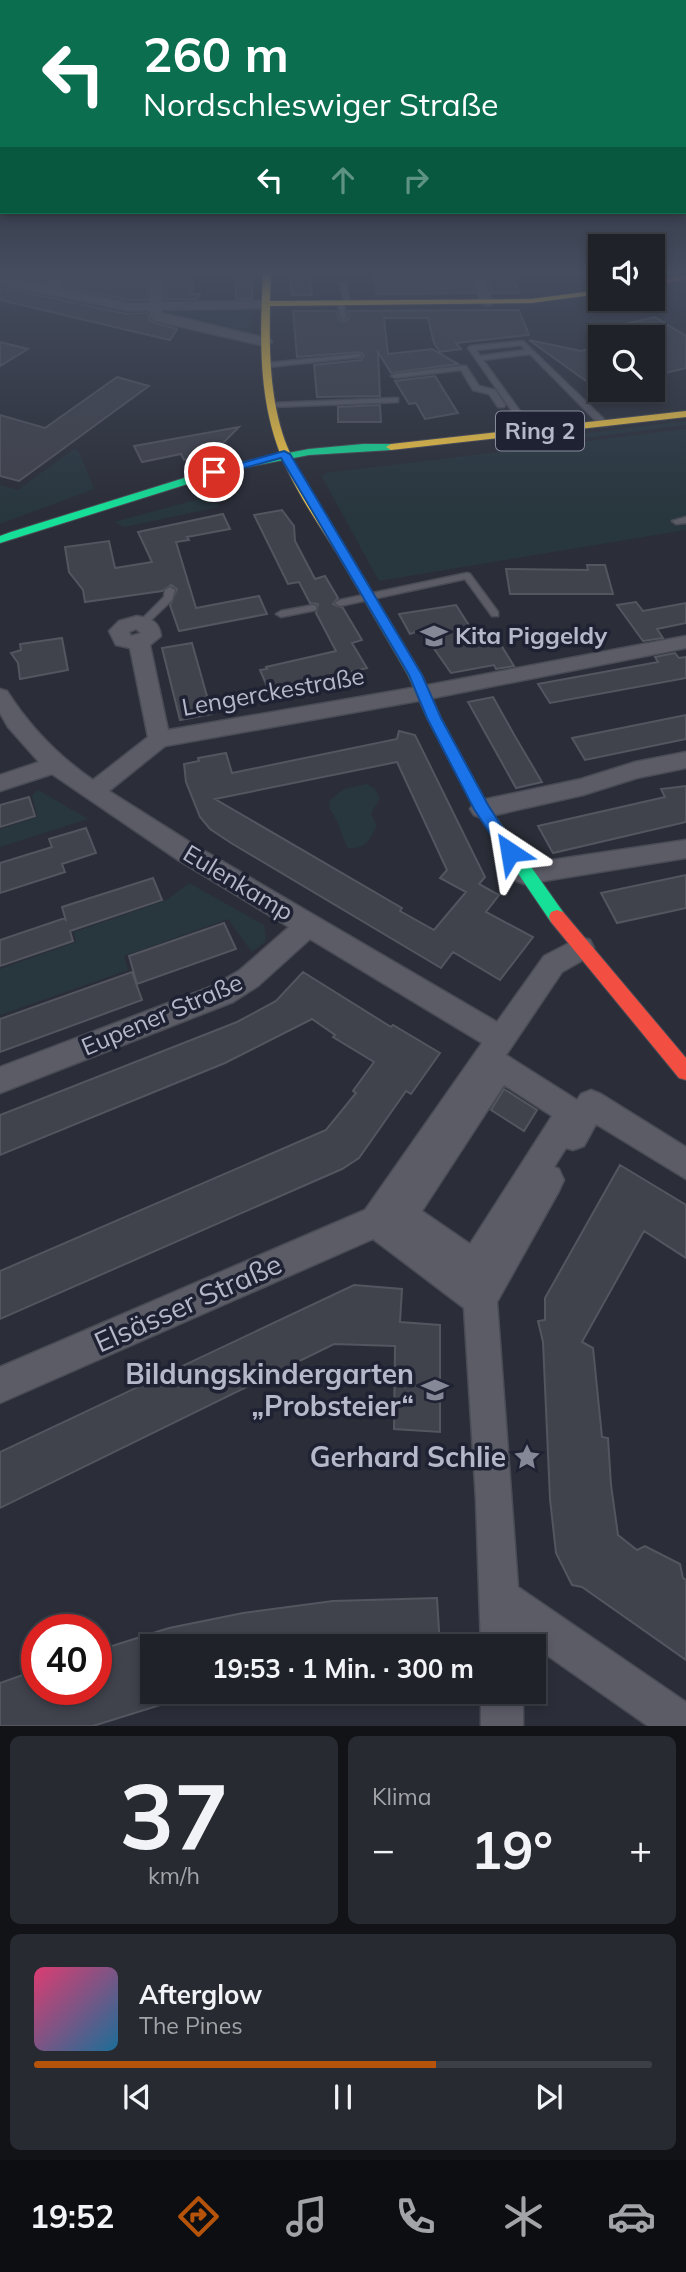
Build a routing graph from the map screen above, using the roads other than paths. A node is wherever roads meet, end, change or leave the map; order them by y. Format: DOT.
graph roads {
  1 [pos="266,352"];
  2 [pos="473,352"];
  3 [pos="531,352"];
  4 [pos="359,356"];
  5 [pos="268,365"];
  6 [pos="395,376"];
  7 [pos="395,400"];
  8 [pos="273,405"];
  9 [pos="686,414"];
  10 [pos="604,424"];
  11 [pos="527,433"];
  12 [pos="288,461"];
  13 [pos="91,510"];
  14 [pos="686,520"];
  15 [pos="676,521"];
  16 [pos="0,540"];
  17 [pos="0,552"];
  18 [pos="170,590"];
  19 [pos="369,597"];
  20 [pos="340,603"];
  21 [pos="313,608"];
  22 [pos="281,614"];
  23 [pos="495,614"];
  24 [pos="141,633"];
  25 [pos="686,642"];
  26 [pos="423,693"];
  27 [pos="0,696"];
  28 [pos="159,739"];
  29 [pos="686,760"];
  30 [pos="55,765"];
  31 [pos="0,783"];
  32 [pos="93,792"];
  33 [pos="482,809"];
  34 [pos="686,849"];
  35 [pos="525,874"];
  36 [pos="309,925"];
  37 [pos="581,948"];
  38 [pos="500,1039"];
  39 [pos="686,1072"];
  40 [pos="0,1080"];
  41 [pos="581,1108"];
  42 [pos="686,1164"];
  43 [pos="376,1221"];
  44 [pos="480,1298"];
  45 [pos="0,1385"];
  46 [pos="500,1598"];
  47 [pos="501,1634"];
  48 [pos="502,1704"];
  49 [pos="502,1726"];
  50 [pos="684,1726"];
  1 -- 5 [label="street"];
  2 -- 11 [label="lane"];
  3 -- 10 [label="lane"];
  4 -- 5 [label="lane"];
  5 -- 8 [label="street"];
  6 -- 11 [label="lane"];
  7 -- 8 [label="lane"];
  8 -- 12 [label="street"];
  9 -- 10 [label="street, Ring 2"];
  10 -- 11 [label="street, Ring 2"];
  11 -- 12 [label="street, Ring 2"];
  12 -- 13 [label="street, Ring 2"];
  12 -- 19 [label="street"];
  13 -- 16 [label="street, Ring 2"];
  13 -- 17 [label="street, Ring 2"];
  14 -- 15 [label="lane"];
  18 -- 24 [label="lane"];
  19 -- 20 [label="lane"];
  19 -- 23 [label="lane"];
  19 -- 26 [label="street"];
  21 -- 22 [label="lane"];
  24 -- 28 [label="street"];
  25 -- 26 [label="street, Lengerckestraße"];
  26 -- 28 [label="street, Lengerckestraße"];
  26 -- 33 [label="street"];
  27 -- 30 [label="street, Eulenkamp"];
  28 -- 32 [label="street, Lengerckestraße"];
  29 -- 33 [label="street"];
  30 -- 31 [label="street"];
  30 -- 32 [label="street, Eulenkamp"];
  32 -- 36 [label="street, Eulenkamp"];
  33 -- 35 [label="street"];
  34 -- 35 [label="street"];
  35 -- 37 [label="street"];
  36 -- 38 [label="street, Eulenkamp"];
  36 -- 40 [label="street, Eupener Straße"];
  37 -- 38 [label="street"];
  37 -- 39 [label="street"];
  38 -- 43 [label="street"];
  41 -- 41 [label="street"];
  41 -- 42 [label="street"];
  41 -- 44 [label="street"];
  43 -- 44 [label="street"];
  43 -- 45 [label="street, Elsässer Straße"];
  44 -- 46 [label="street"];
  46 -- 47 [label="street"];
  46 -- 50 [label="street"];
  48 -- 49 [label="street"];
}
